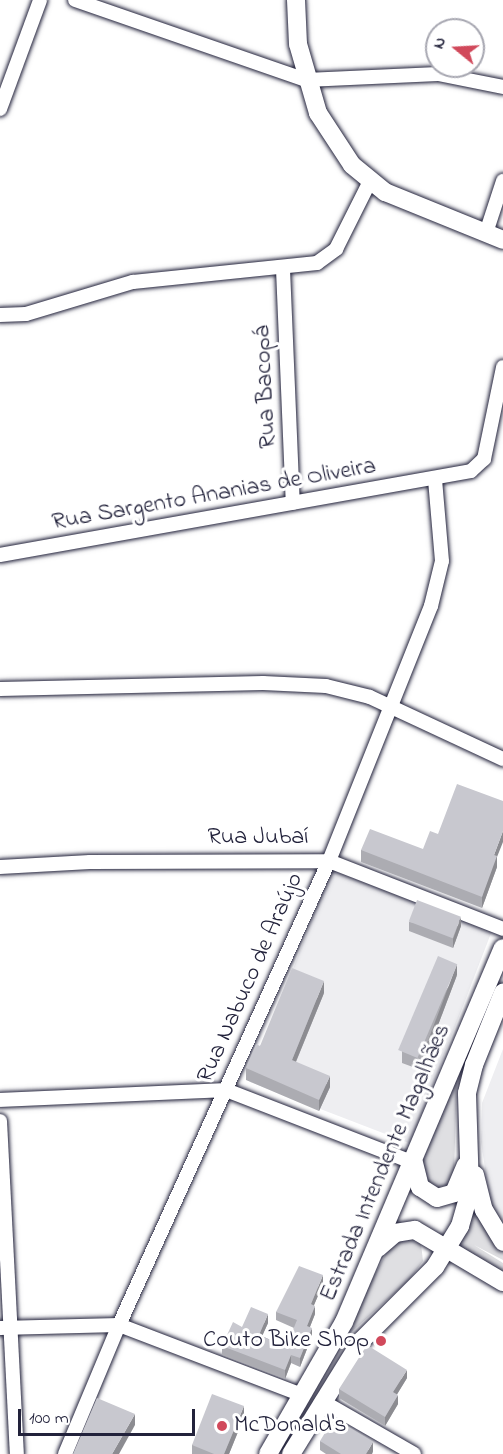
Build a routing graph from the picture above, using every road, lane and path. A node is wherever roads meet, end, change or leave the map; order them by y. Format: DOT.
graph roads {
  1 [pos="40,0"];
  2 [pos="75,0"];
  3 [pos="296,0"];
  4 [pos="306,80"];
  5 [pos="503,87"];
  6 [pos="0,109"];
  7 [pos="370,181"];
  8 [pos="503,181"];
  9 [pos="495,237"];
  10 [pos="283,269"];
  11 [pos="0,315"];
  12 [pos="503,367"];
  13 [pos="435,479"];
  14 [pos="293,503"];
  15 [pos="0,555"];
  16 [pos="0,689"];
  17 [pos="391,706"];
  18 [pos="503,759"];
  19 [pos="329,861"];
  20 [pos="0,867"];
  21 [pos="503,929"];
  22 [pos="503,948"];
  23 [pos="503,993"];
  24 [pos="226,1089"];
  25 [pos="0,1100"];
  26 [pos="0,1121"];
  27 [pos="469,1153"];
  28 [pos="414,1163"];
  29 [pos="503,1242"];
  30 [pos="449,1247"];
  31 [pos="377,1249"];
  32 [pos="503,1282"];
  33 [pos="119,1325"];
  34 [pos="5,1328"];
  35 [pos="302,1395"];
  36 [pos="322,1401"];
  37 [pos="17,1454"];
  38 [pos="65,1454"];
  39 [pos="268,1454"];
  40 [pos="291,1454"];
  41 [pos="414,1454"];
  1 -- 6 [label="street"];
  2 -- 4 [label="street"];
  3 -- 4 [label="main road"];
  4 -- 5 [label="street"];
  4 -- 7 [label="main road"];
  7 -- 9 [label="main road"];
  7 -- 10 [label="street"];
  8 -- 9 [label="street"];
  10 -- 11 [label="street"];
  10 -- 14 [label="street, Rua Bacopá"];
  12 -- 13 [label="street"];
  13 -- 14 [label="street, Rua Sargento Ananias de Oliveira"];
  13 -- 17 [label="street, Rua Nabuco de Araújo"];
  14 -- 15 [label="street, Rua Sargento Ananias de Oliveira"];
  16 -- 17 [label="street"];
  17 -- 18 [label="street"];
  17 -- 19 [label="street, Rua Nabuco de Araújo"];
  19 -- 20 [label="street, Rua Jubaí"];
  19 -- 21 [label="street, Rua Jubaí"];
  19 -- 24 [label="street, Rua Nabuco de Araújo"];
  22 -- 28 [label="main road, Estrada Intendente Magalhães"];
  23 -- 27 [label="main road, Estrada Intendente Magalhães"];
  24 -- 25 [label="street"];
  24 -- 28 [label="street"];
  24 -- 33 [label="street, Rua Nabuco de Araújo"];
  26 -- 34 [label="street"];
  27 -- 28 [label="main road"];
  27 -- 29 [label="main road"];
  27 -- 30 [label="main road, Estrada Intendente Magalhães"];
  28 -- 31 [label="main road, Estrada Intendente Magalhães"];
  30 -- 31 [label="main road"];
  30 -- 32 [label="main road"];
  30 -- 36 [label="main road, Estrada Intendente Magalhães"];
  31 -- 35 [label="main road, Estrada Intendente Magalhães"];
  33 -- 34 [label="street"];
  33 -- 35 [label="street"];
  33 -- 38 [label="street, Rua Nabuco de Araújo"];
  34 -- 37 [label="street"];
  35 -- 39 [label="main road, Estrada Intendente Magalhães"];
  36 -- 40 [label="main road, Estrada Intendente Magalhães"];
  36 -- 41 [label="street"];
}
